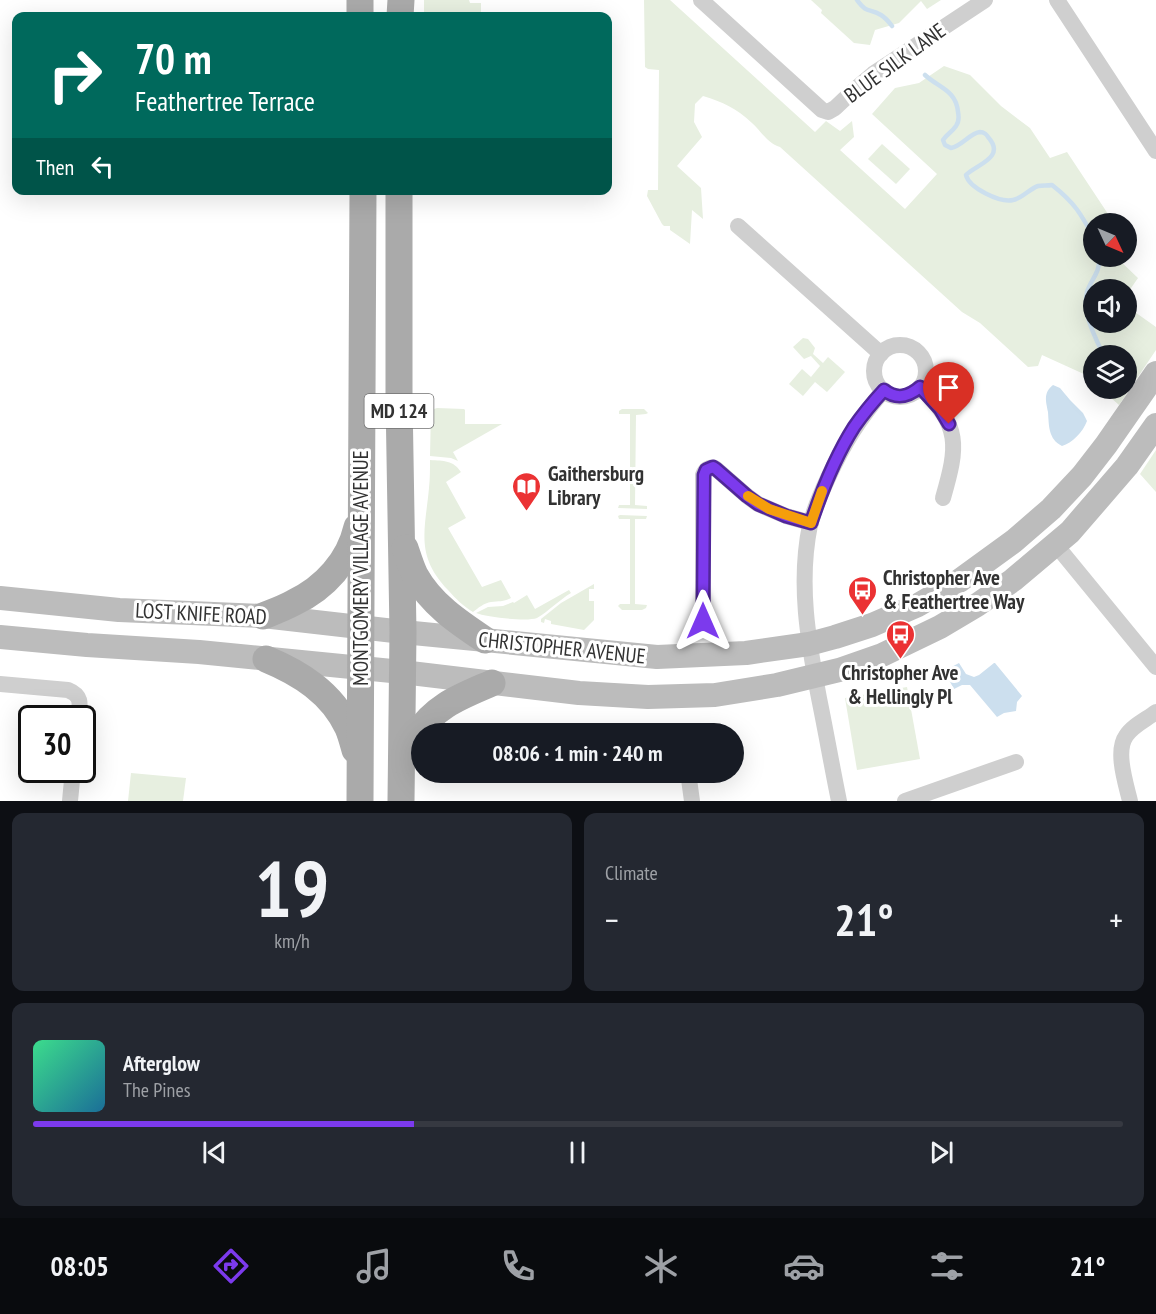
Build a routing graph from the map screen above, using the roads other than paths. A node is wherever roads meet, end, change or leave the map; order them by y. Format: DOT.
graph roads {
  1 [pos="701,0"];
  2 [pos="985,0"];
  3 [pos="1058,0"];
  4 [pos="1156,151"];
  5 [pos="363,195"];
  6 [pos="399,195"];
  7 [pos="738,225"];
  8 [pos="881,354"];
  9 [pos="1156,373"];
  10 [pos="920,387"];
  11 [pos="884,390"];
  12 [pos="1156,425"];
  13 [pos="943,498"];
  14 [pos="361,508"];
  15 [pos="811,523"];
  16 [pos="400,537"];
  17 [pos="1056,545"];
  18 [pos="0,598"];
  19 [pos="263,616"];
  20 [pos="703,621"];
  21 [pos="362,627"];
  22 [pos="402,632"];
  23 [pos="0,637"];
  24 [pos="485,640"];
  25 [pos="809,644"];
  26 [pos="266,659"];
  27 [pos="1156,667"];
  28 [pos="362,669"];
  29 [pos="402,672"];
  30 [pos="815,676"];
  31 [pos="492,683"];
  32 [pos="0,684"];
  33 [pos="79,705"];
  34 [pos="1156,712"];
  35 [pos="1016,762"];
  36 [pos="401,765"];
  37 [pos="360,766"];
  38 [pos="72,783"];
  39 [pos="690,783"];
  40 [pos="70,801"];
  41 [pos="360,801"];
  42 [pos="401,801"];
  43 [pos="692,801"];
  44 [pos="839,801"];
  45 [pos="905,801"];
  46 [pos="1130,801"];
  1 -- 2 [label="street, BLUE SILK LANE"];
  3 -- 4 [label="street"];
  5 -- 14 [label="main road, MONTGOMERY VILLAGE AVENUE / MD 124"];
  6 -- 16 [label="main road, MONTGOMERY VILLAGE AVENUE / MD 124"];
  7 -- 8 [label="street"];
  8 -- 10 [label="street"];
  8 -- 11 [label="street"];
  9 -- 25 [label="street, CHRISTOPHER AVENUE"];
  10 -- 11 [label="street"];
  10 -- 13 [label="street"];
  11 -- 15 [label="street"];
  12 -- 17 [label="street, CHRISTOPHER AVENUE"];
  14 -- 19 [label="main road"];
  14 -- 21 [label="main road, MONTGOMERY VILLAGE AVENUE / MD 124"];
  15 -- 20 [label="street"];
  15 -- 25 [label="street"];
  16 -- 22 [label="main road, MONTGOMERY VILLAGE AVENUE / MD 124"];
  16 -- 24 [label="main road"];
  17 -- 27 [label="street"];
  17 -- 30 [label="street, CHRISTOPHER AVENUE"];
  18 -- 19 [label="street, LOST KNIFE ROAD"];
  19 -- 21 [label="street, LOST KNIFE ROAD"];
  21 -- 22 [label="street, LOST KNIFE ROAD"];
  21 -- 28 [label="main road, MONTGOMERY VILLAGE AVENUE / MD 124"];
  22 -- 24 [label="street, CHRISTOPHER AVENUE"];
  22 -- 29 [label="main road, MONTGOMERY VILLAGE AVENUE / MD 124"];
  23 -- 26 [label="street, LOST KNIFE ROAD"];
  24 -- 25 [label="street, CHRISTOPHER AVENUE"];
  25 -- 30 [label="street"];
  26 -- 28 [label="street, LOST KNIFE ROAD"];
  26 -- 37 [label="main road"];
  28 -- 29 [label="street, LOST KNIFE ROAD"];
  28 -- 37 [label="main road, MONTGOMERY VILLAGE AVENUE / MD 124"];
  29 -- 31 [label="street, CHRISTOPHER AVENUE"];
  29 -- 36 [label="main road, MONTGOMERY VILLAGE AVENUE / MD 124"];
  30 -- 31 [label="street, CHRISTOPHER AVENUE"];
  30 -- 44 [label="street"];
  31 -- 36 [label="main road"];
  32 -- 33 [label="street"];
  34 -- 46 [label="street"];
  35 -- 45 [label="street"];
  36 -- 42 [label="main road, MONTGOMERY VILLAGE AVENUE / MD 124"];
  37 -- 41 [label="main road, MONTGOMERY VILLAGE AVENUE / MD 124"];
  38 -- 40 [label="street"];
  39 -- 43 [label="street"];
}
